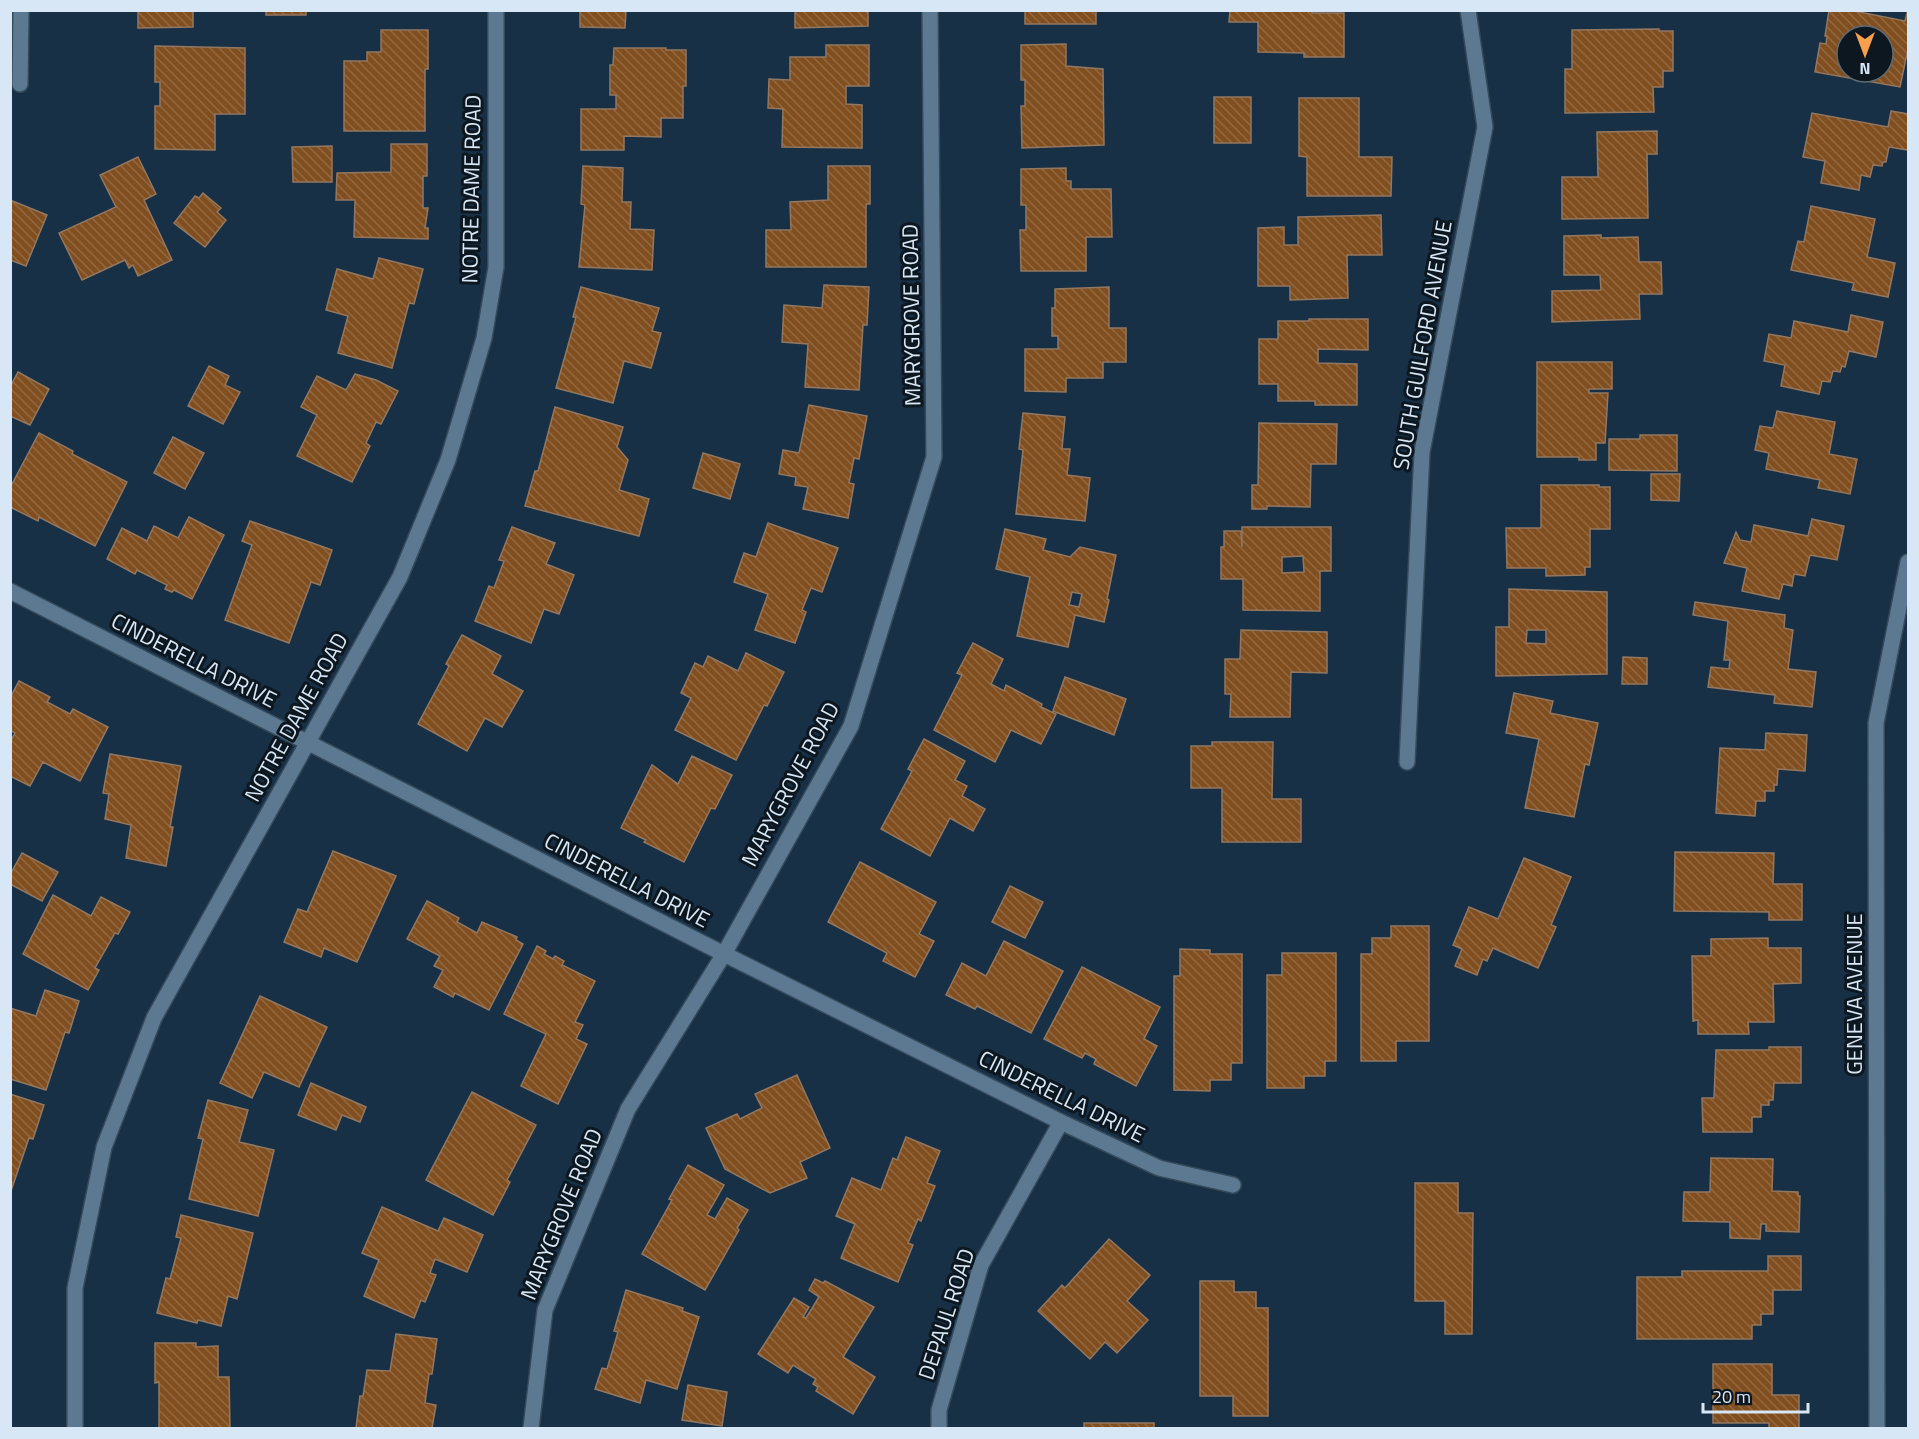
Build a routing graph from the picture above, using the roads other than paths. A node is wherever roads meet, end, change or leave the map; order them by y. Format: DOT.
graph roads {
  1 [pos="21,10"];
  2 [pos="496,10"];
  3 [pos="930,10"];
  4 [pos="1468,10"];
  5 [pos="20,84"];
  6 [pos="1908,562"];
  7 [pos="10,591"];
  8 [pos="308,744"];
  9 [pos="1407,762"];
  10 [pos="724,954"];
  11 [pos="1061,1122"];
  12 [pos="1233,1185"];
  13 [pos="75,1428"];
  14 [pos="531,1428"];
  15 [pos="939,1428"];
  16 [pos="1877,1428"];
  1 -- 5 [label="street"];
  2 -- 8 [label="street, NOTRE DAME ROAD"];
  3 -- 10 [label="street, MARYGROVE ROAD"];
  4 -- 9 [label="street, SOUTH GUILFORD AVENUE"];
  6 -- 16 [label="street, GENEVA AVENUE"];
  7 -- 8 [label="street, CINDERELLA DRIVE"];
  8 -- 10 [label="street, CINDERELLA DRIVE"];
  8 -- 13 [label="street, NOTRE DAME ROAD"];
  10 -- 11 [label="street, CINDERELLA DRIVE"];
  10 -- 14 [label="street, MARYGROVE ROAD"];
  11 -- 12 [label="street, CINDERELLA DRIVE"];
  11 -- 15 [label="street, DEPAUL ROAD"];
}
